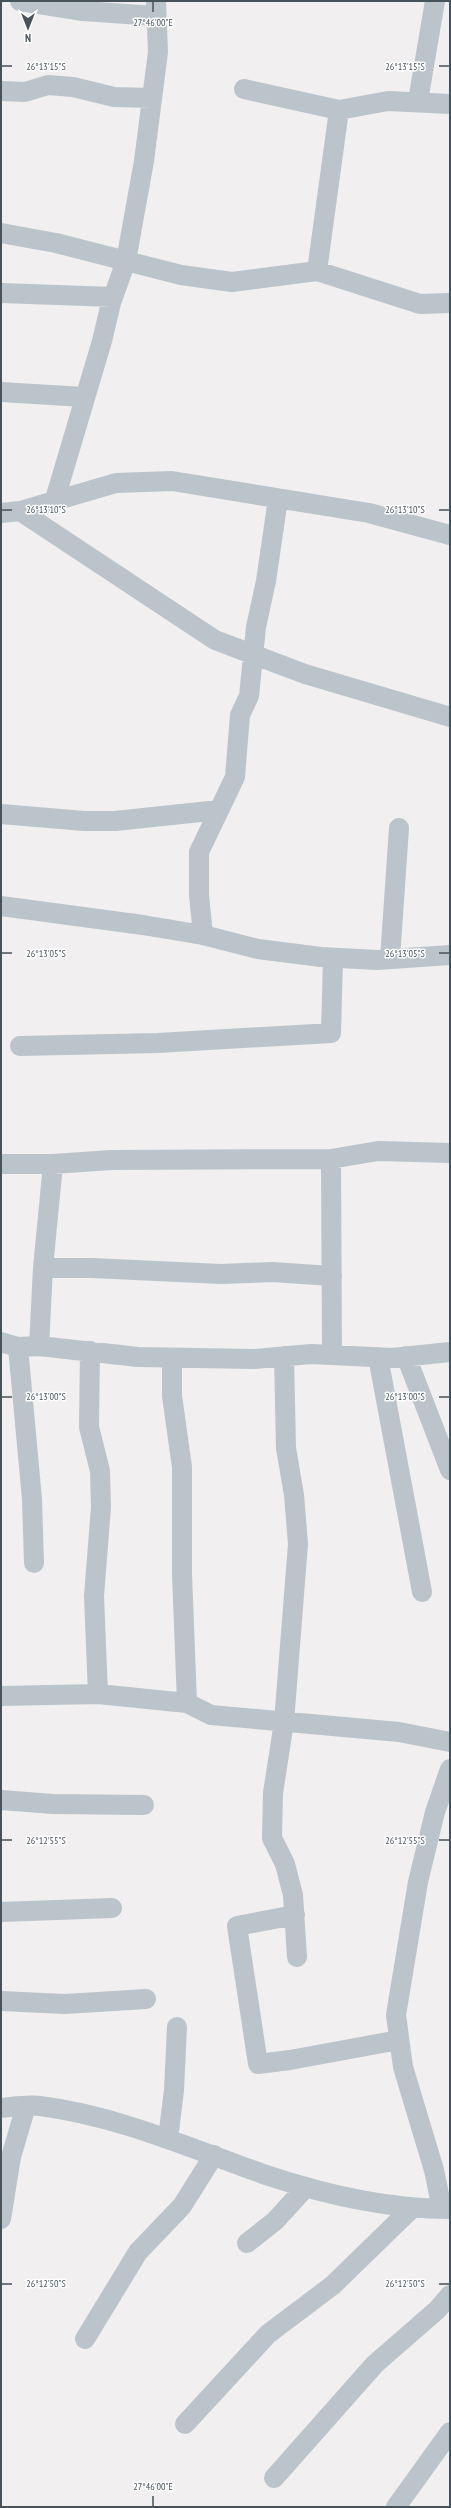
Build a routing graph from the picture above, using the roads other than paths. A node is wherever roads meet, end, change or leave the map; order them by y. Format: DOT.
graph roads {
  1 [pos="20,1"];
  2 [pos="435,1"];
  3 [pos="156,9"];
  4 [pos="244,89"];
  5 [pos="1,91"];
  6 [pos="152,98"];
  7 [pos="418,101"];
  8 [pos="450,104"];
  9 [pos="339,110"];
  10 [pos="1,233"];
  11 [pos="126,261"];
  12 [pos="317,271"];
  13 [pos="1,293"];
  14 [pos="113,297"];
  15 [pos="448,305"];
  16 [pos="1,392"];
  17 [pos="84,397"];
  18 [pos="55,499"];
  19 [pos="278,499"];
  20 [pos="10,512"];
  21 [pos="450,535"];
  22 [pos="253,654"];
  23 [pos="450,717"];
  24 [pos="219,810"];
  25 [pos="1,814"];
  26 [pos="399,828"];
  27 [pos="1,906"];
  28 [pos="203,935"];
  29 [pos="450,955"];
  30 [pos="333,958"];
  31 [pos="390,959"];
  32 [pos="20,1046"];
  33 [pos="450,1153"];
  34 [pos="331,1159"];
  35 [pos="1,1164"];
  36 [pos="53,1164"];
  37 [pos="43,1268"];
  38 [pos="332,1276"];
  39 [pos="9,1344"];
  40 [pos="39,1346"];
  41 [pos="90,1351"];
  42 [pos="450,1352"];
  43 [pos="332,1355"];
  44 [pos="284,1356"];
  45 [pos="406,1356"];
  46 [pos="378,1357"];
  47 [pos="172,1358"];
  48 [pos="450,1470"];
  49 [pos="34,1563"];
  50 [pos="422,1592"];
  51 [pos="98,1694"];
  52 [pos="1,1696"];
  53 [pos="187,1703"];
  54 [pos="284,1722"];
  55 [pos="450,1742"];
  56 [pos="450,1769"];
  57 [pos="1,1800"];
  58 [pos="144,1805"];
  59 [pos="112,1908"];
  60 [pos="1,1912"];
  61 [pos="296,1915"];
  62 [pos="298,1957"];
  63 [pos="146,1999"];
  64 [pos="1,2001"];
  65 [pos="177,2027"];
  66 [pos="399,2040"];
  67 [pos="26,2106"];
  68 [pos="1,2108"];
  69 [pos="168,2139"];
  70 [pos="214,2155"];
  71 [pos="306,2187"];
  72 [pos="411,2209"];
  73 [pos="446,2209"];
  74 [pos="1,2218"];
  75 [pos="247,2243"];
  76 [pos="450,2295"];
  77 [pos="85,2340"];
  78 [pos="185,2424"];
  79 [pos="450,2432"];
  80 [pos="274,2478"];
  81 [pos="396,2507"];
  1 -- 3 [label="street"];
  2 -- 7 [label="street"];
  3 -- 6 [label="street"];
  4 -- 9 [label="street"];
  5 -- 6 [label="street"];
  6 -- 11 [label="street"];
  7 -- 8 [label="street"];
  7 -- 9 [label="street"];
  9 -- 12 [label="street"];
  10 -- 11 [label="street"];
  11 -- 12 [label="street"];
  11 -- 14 [label="street"];
  12 -- 15 [label="street"];
  13 -- 14 [label="street"];
  14 -- 17 [label="street"];
  16 -- 17 [label="street"];
  17 -- 18 [label="street"];
  18 -- 19 [label="street"];
  18 -- 20 [label="street"];
  19 -- 21 [label="street"];
  19 -- 22 [label="street"];
  20 -- 22 [label="street"];
  22 -- 23 [label="street"];
  22 -- 24 [label="street"];
  24 -- 25 [label="street"];
  24 -- 28 [label="street"];
  26 -- 31 [label="street"];
  27 -- 28 [label="street"];
  28 -- 30 [label="street"];
  29 -- 31 [label="street"];
  30 -- 31 [label="street"];
  30 -- 32 [label="street"];
  33 -- 34 [label="street"];
  34 -- 36 [label="street"];
  34 -- 38 [label="street"];
  35 -- 36 [label="street"];
  36 -- 37 [label="street"];
  37 -- 38 [label="street"];
  37 -- 40 [label="street"];
  38 -- 43 [label="street"];
  39 -- 40 [label="street"];
  39 -- 49 [label="street"];
  40 -- 41 [label="street"];
  41 -- 47 [label="street"];
  41 -- 51 [label="street"];
  42 -- 45 [label="street"];
  43 -- 44 [label="street"];
  43 -- 46 [label="street"];
  44 -- 47 [label="street"];
  44 -- 54 [label="street"];
  45 -- 46 [label="street"];
  45 -- 48 [label="street"];
  46 -- 50 [label="street"];
  47 -- 53 [label="street"];
  51 -- 52 [label="street"];
  51 -- 53 [label="street"];
  53 -- 54 [label="street"];
  54 -- 55 [label="street"];
  54 -- 61 [label="street"];
  56 -- 66 [label="street"];
  57 -- 58 [label="street"];
  59 -- 60 [label="street"];
  61 -- 62 [label="street"];
  61 -- 66 [label="street"];
  63 -- 64 [label="street"];
  65 -- 69 [label="street"];
  66 -- 73 [label="street"];
  67 -- 68 [label="street"];
  67 -- 69 [label="street"];
  67 -- 74 [label="street"];
  69 -- 70 [label="street"];
  70 -- 71 [label="street"];
  70 -- 77 [label="street"];
  71 -- 72 [label="street"];
  71 -- 75 [label="street"];
  72 -- 73 [label="street"];
  72 -- 78 [label="street"];
  76 -- 80 [label="street"];
  79 -- 81 [label="street"];
}
